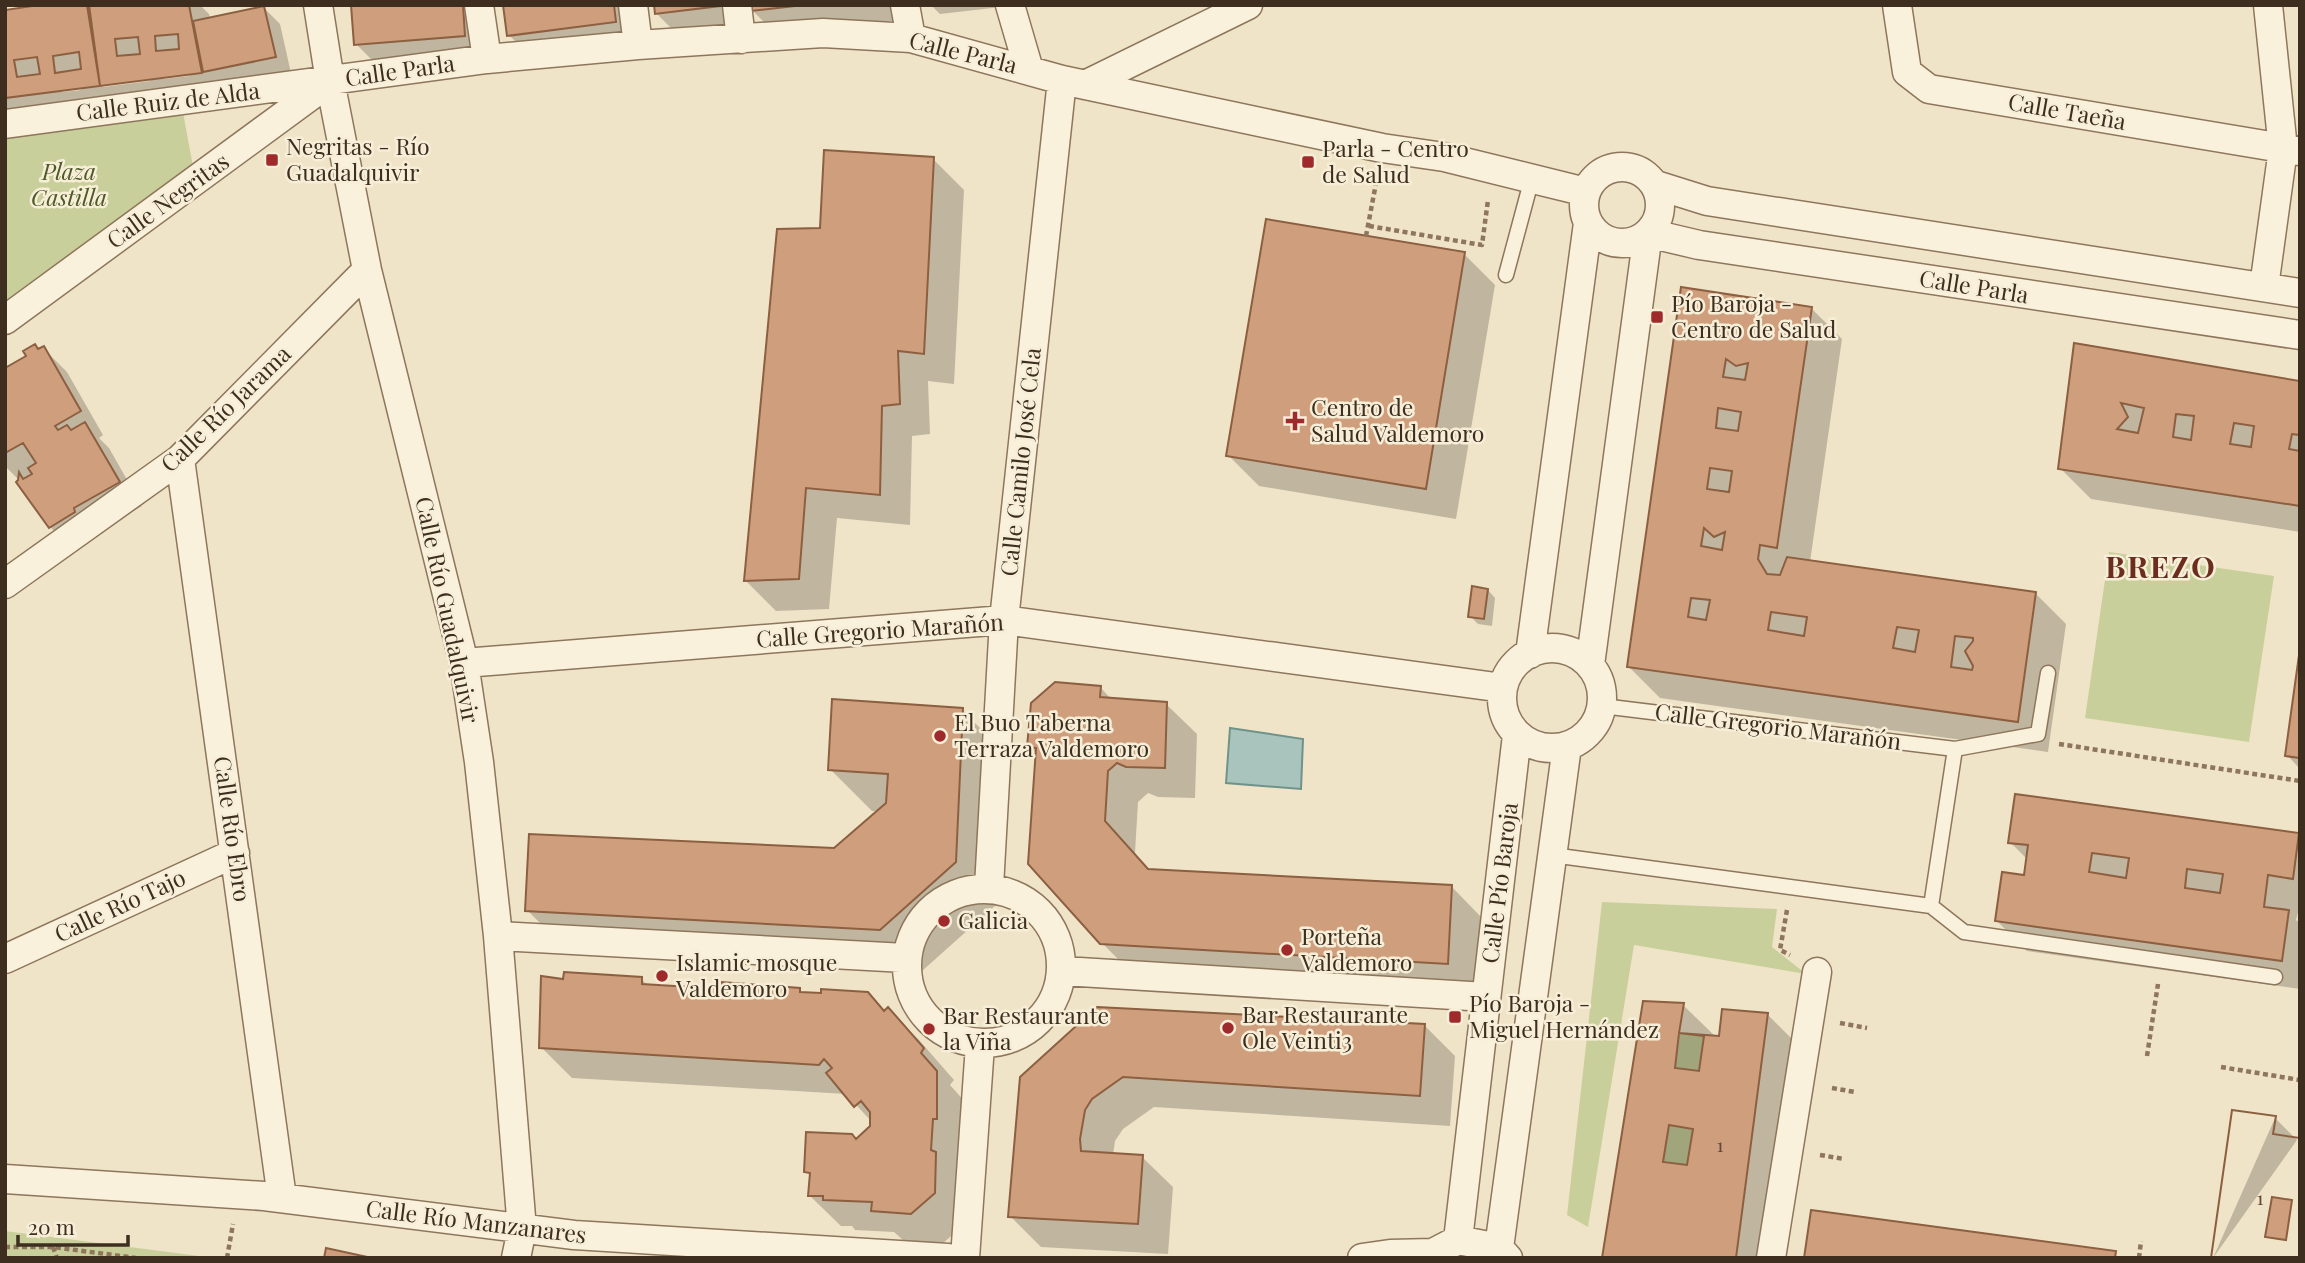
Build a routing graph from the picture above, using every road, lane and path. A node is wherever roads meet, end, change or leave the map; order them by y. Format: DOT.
graph roads {
  1 [pos="318,5"];
  2 [pos="479,5"];
  3 [pos="633,5"];
  4 [pos="737,5"];
  5 [pos="905,5"];
  6 [pos="1010,5"];
  7 [pos="1248,5"];
  8 [pos="1897,5"];
  9 [pos="2268,5"];
  10 [pos="911,37"];
  11 [pos="741,39"];
  12 [pos="638,45"];
  13 [pos="487,59"];
  14 [pos="1029,69"];
  15 [pos="330,81"];
  16 [pos="1074,82"];
  17 [pos="5,124"];
  18 [pos="2291,150"];
  19 [pos="1493,170"];
  20 [pos="1532,178"];
  21 [pos="1656,185"];
  22 [pos="1586,192"];
  23 [pos="1370,215"];
  24 [pos="1588,223"];
  25 [pos="1369,226"];
  26 [pos="1648,233"];
  27 [pos="1366,236"];
  28 [pos="367,270"];
  29 [pos="1506,275"];
  30 [pos="2264,287"];
  31 [pos="2300,293"];
  32 [pos="5,320"];
  33 [pos="2300,335"];
  34 [pos="180,459"];
  35 [pos="5,584"];
  36 [pos="1004,620"];
  37 [pos="1530,653"];
  38 [pos="464,663"];
  39 [pos="1590,666"];
  40 [pos="2048,673"];
  41 [pos="1503,688"];
  42 [pos="1602,706"];
  43 [pos="1517,735"];
  44 [pos="2015,737"];
  45 [pos="1567,746"];
  46 [pos="1955,749"];
  47 [pos="2300,782"];
  48 [pos="235,853"];
  49 [pos="1552,855"];
  50 [pos="989,887"];
  51 [pos="1792,887"];
  52 [pos="1931,906"];
  53 [pos="498,936"];
  54 [pos="905,958"];
  55 [pos="5,959"];
  56 [pos="2162,961"];
  57 [pos="1063,971"];
  58 [pos="1818,972"];
  59 [pos="2275,977"];
  60 [pos="1486,996"];
  61 [pos="980,1045"];
  62 [pos="2147,1056"];
  63 [pos="2221,1067"];
  64 [pos="2300,1080"];
  65 [pos="5,1180"];
  66 [pos="282,1198"];
  67 [pos="522,1229"];
  68 [pos="2141,1241"];
  69 [pos="5,1247"];
  70 [pos="53,1247"];
  71 [pos="1441,1250"];
  72 [pos="1503,1253"];
  73 [pos="96,1255"];
  74 [pos="57,1258"];
  75 [pos="136,1258"];
  76 [pos="516,1258"];
  77 [pos="948,1258"];
  78 [pos="965,1258"];
  79 [pos="1362,1258"];
  80 [pos="1771,1258"];
  81 [pos="2139,1258"];
  1 -- 15 [label="street, Calle Río Guadalquivir"];
  2 -- 13 [label="street"];
  3 -- 12 [label="street"];
  4 -- 11 [label="street"];
  5 -- 10 [label="street"];
  6 -- 14 [label="street"];
  7 -- 16 [label="street"];
  8 -- 18 [label="street, Calle Taeña"];
  9 -- 18 [label="street"];
  10 -- 11 [label="street, Calle Parla"];
  10 -- 14 [label="street, Calle Parla"];
  11 -- 12 [label="street, Calle Parla"];
  12 -- 13 [label="street, Calle Parla"];
  13 -- 15 [label="street, Calle Parla"];
  14 -- 16 [label="street, Calle Parla"];
  15 -- 17 [label="street, Calle Ruiz de Alda"];
  15 -- 28 [label="street, Calle Río Guadalquivir"];
  15 -- 32 [label="street, Calle Negritas"];
  16 -- 19 [label="street, Calle Parla"];
  16 -- 36 [label="street, Calle Camilo José Cela"];
  18 -- 30 [label="street"];
  19 -- 20 [label="street, Calle Parla"];
  19 -- 25 [label="path"];
  20 -- 22 [label="street, Calle Parla"];
  20 -- 29 [label="lane"];
  21 -- 22 [label="street"];
  21 -- 26 [label="street"];
  21 -- 30 [label="street, Calle Parla"];
  22 -- 24 [label="street"];
  23 -- 25 [label="path"];
  24 -- 26 [label="street"];
  24 -- 37 [label="street"];
  25 -- 27 [label="path"];
  26 -- 33 [label="street, Calle Parla"];
  26 -- 39 [label="street"];
  28 -- 34 [label="street, Calle Río Jarama"];
  28 -- 38 [label="street, Calle Río Guadalquivir"];
  30 -- 31 [label="street, Calle Parla"];
  34 -- 35 [label="street, Calle Río Jarama"];
  34 -- 48 [label="street, Calle Río Ebro"];
  36 -- 38 [label="street, Calle Gregorio Marañón"];
  36 -- 41 [label="street, Calle Gregorio Marañón"];
  36 -- 50 [label="street, Calle Camilo José Cela"];
  37 -- 39 [label="street"];
  37 -- 41 [label="street"];
  38 -- 53 [label="street, Calle Río Guadalquivir"];
  39 -- 42 [label="street"];
  40 -- 44 [label="lane, Calle Gregorio Marañón"];
  41 -- 43 [label="street"];
  42 -- 45 [label="street"];
  42 -- 46 [label="lane, Calle Gregorio Marañón"];
  43 -- 45 [label="street"];
  43 -- 60 [label="street, Calle Pío Baroja"];
  44 -- 46 [label="lane, Calle Gregorio Marañón"];
  44 -- 47 [label="path"];
  45 -- 49 [label="street, Calle Pío Baroja"];
  46 -- 52 [label="lane"];
  48 -- 55 [label="street, Calle Río Tajo"];
  48 -- 66 [label="street, Calle Río Ebro"];
  49 -- 51 [label="lane"];
  49 -- 72 [label="street, Calle Pío Baroja"];
  50 -- 54 [label="street"];
  50 -- 57 [label="street"];
  51 -- 52 [label="lane"];
  51 -- 58 [label="path"];
  52 -- 56 [label="lane"];
  53 -- 54 [label="street"];
  53 -- 67 [label="street, Calle Río Guadalquivir"];
  54 -- 61 [label="street"];
  56 -- 59 [label="lane"];
  56 -- 62 [label="path"];
  57 -- 60 [label="street"];
  57 -- 61 [label="street"];
  58 -- 80 [label="street"];
  60 -- 71 [label="street, Calle Pío Baroja"];
  61 -- 78 [label="street"];
  63 -- 64 [label="path"];
  65 -- 66 [label="street, Calle Río Manzanares"];
  66 -- 67 [label="street, Calle Río Manzanares"];
  67 -- 76 [label="street, Calle Río Guadalquivir"];
  67 -- 77 [label="street, Calle Río Manzanares"];
  68 -- 81 [label="path"];
  69 -- 70 [label="path"];
  70 -- 73 [label="path"];
  70 -- 74 [label="path"];
  71 -- 72 [label="street"];
  71 -- 79 [label="street"];
  73 -- 75 [label="path"];
}
